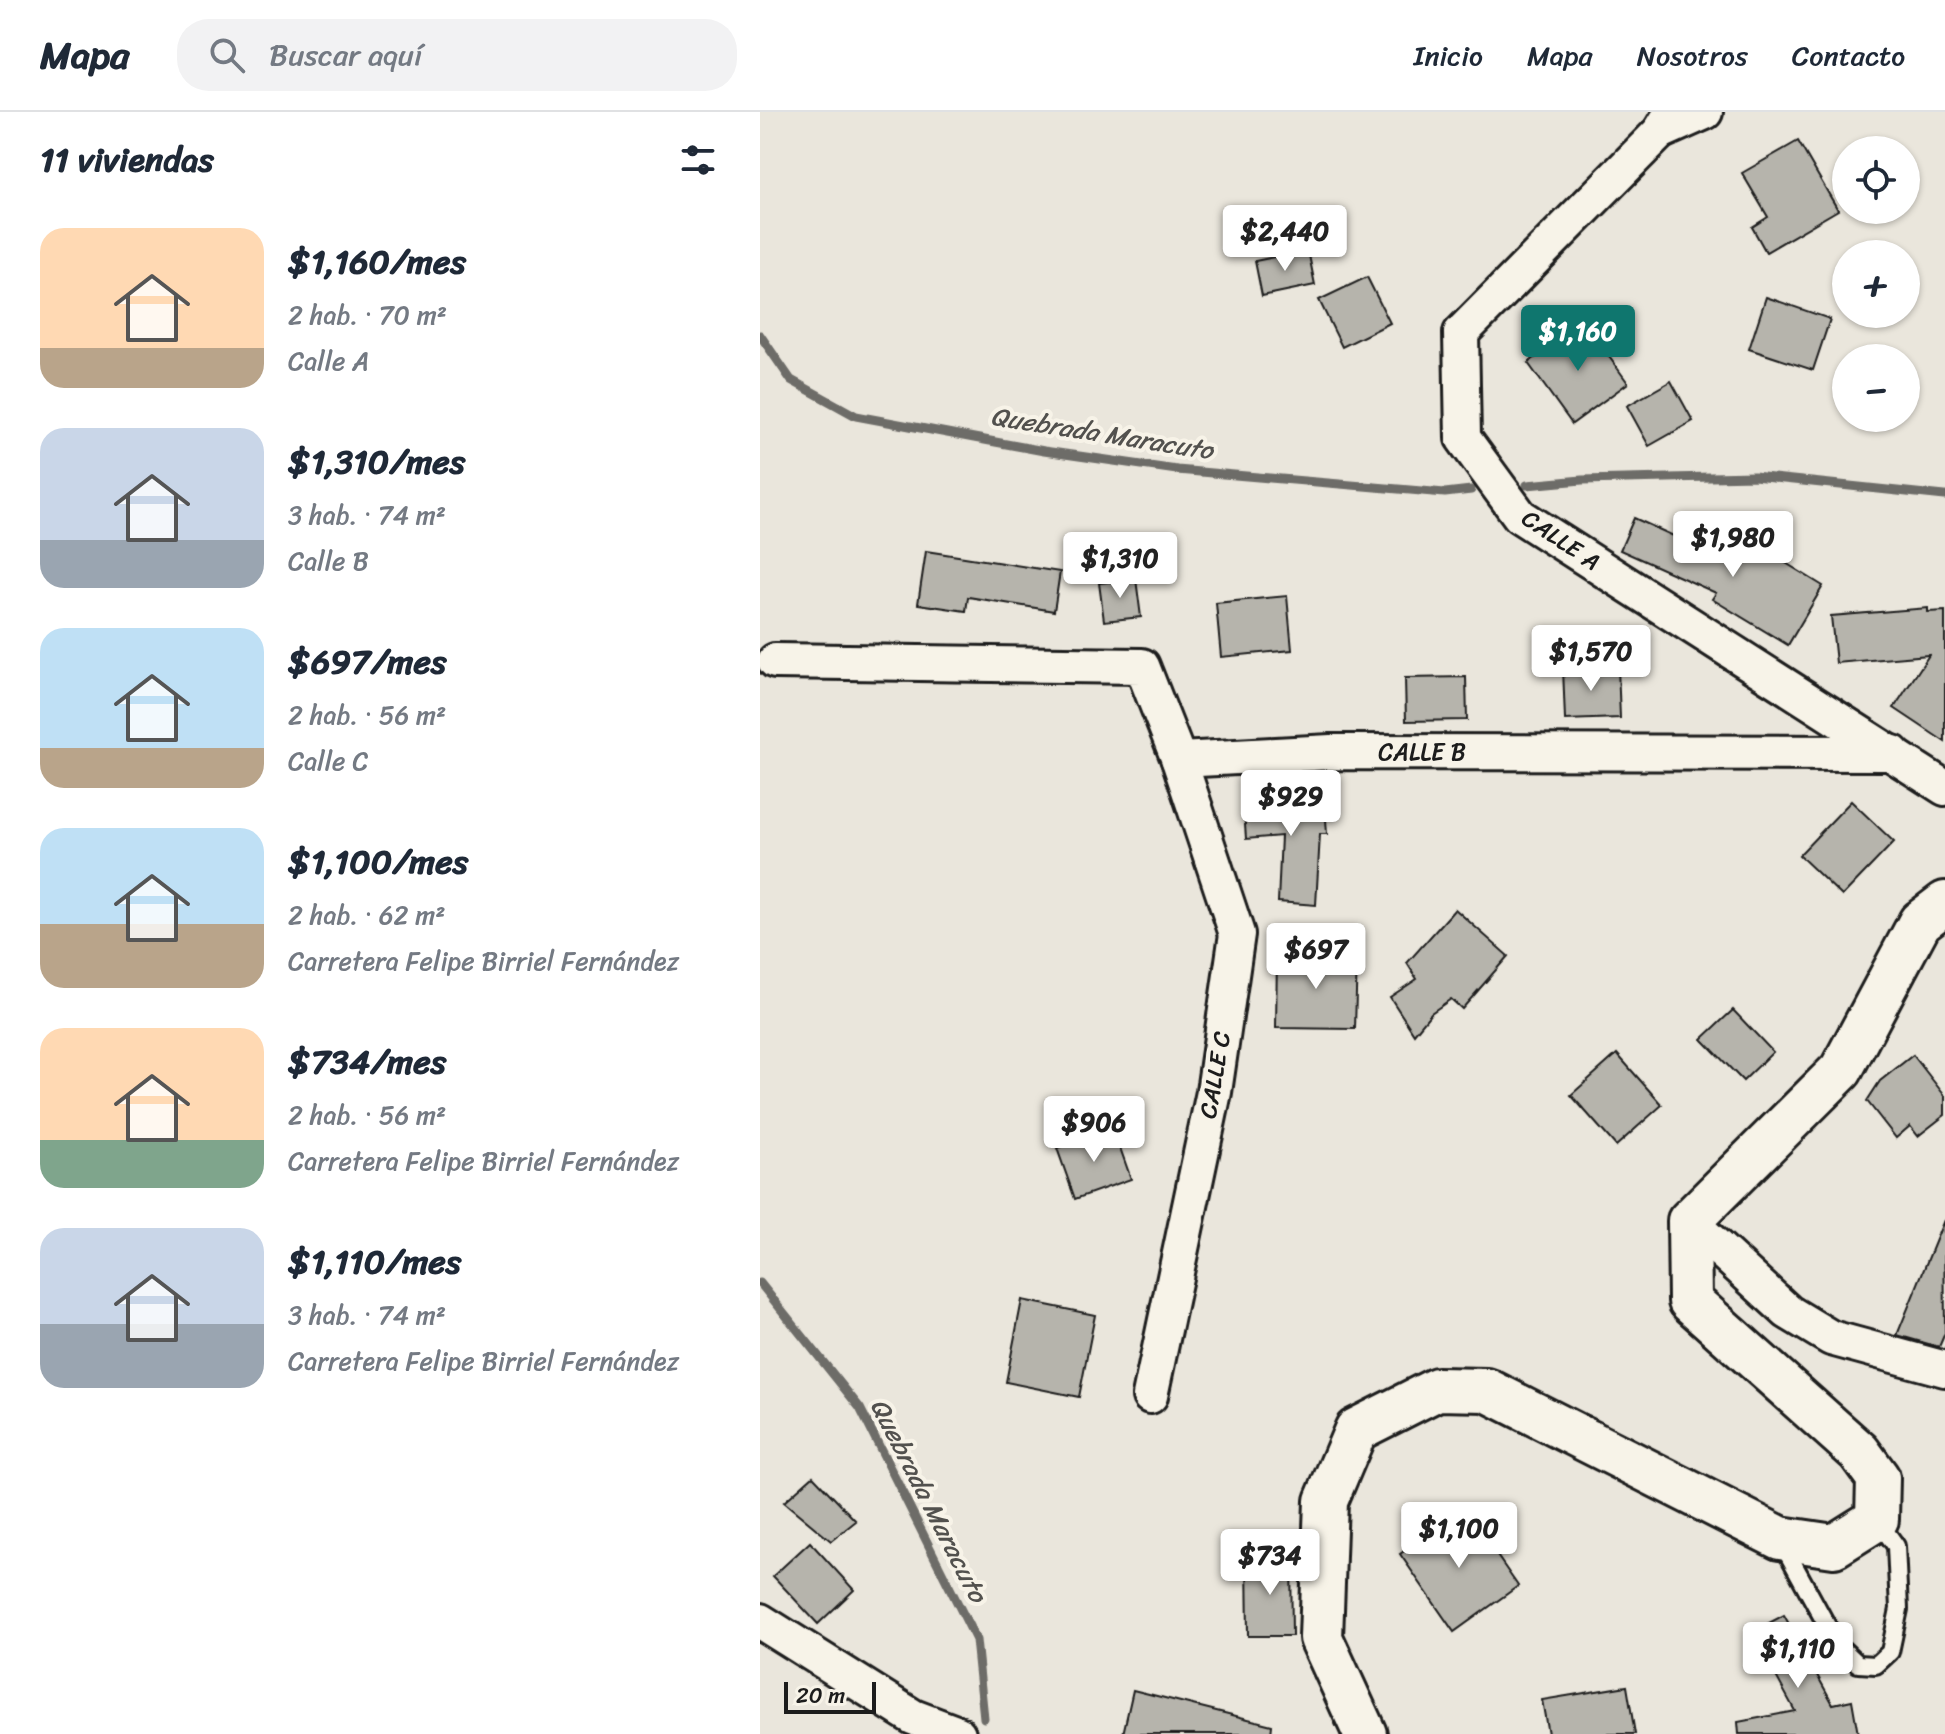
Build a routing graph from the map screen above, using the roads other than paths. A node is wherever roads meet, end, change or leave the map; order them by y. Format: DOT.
graph roads {
  1 [pos="1705,112"];
  2 [pos="1666,122"];
  3 [pos="775,661"];
  4 [pos="1893,753"];
  5 [pos="1179,760"];
  6 [pos="1945,788"];
  7 [pos="1945,903"];
  8 [pos="1689,1221"];
  9 [pos="1945,1369"];
  10 [pos="1150,1396"];
  11 [pos="1877,1519"];
  12 [pos="1780,1538"];
  13 [pos="760,1621"];
  14 [pos="958,1734"];
  15 [pos="1365,1734"];
  1 -- 2 [label="street"];
  2 -- 4 [label="street, CALLE A"];
  3 -- 5 [label="street"];
  4 -- 5 [label="street, CALLE B"];
  4 -- 6 [label="street, CALLE A"];
  5 -- 10 [label="street, CALLE C"];
  7 -- 8 [label="street"];
  8 -- 9 [label="street"];
  8 -- 11 [label="street"];
  11 -- 12 [label="street"];
  11 -- 12 [label="lane"];
  12 -- 15 [label="street"];
  13 -- 14 [label="street"];
}
